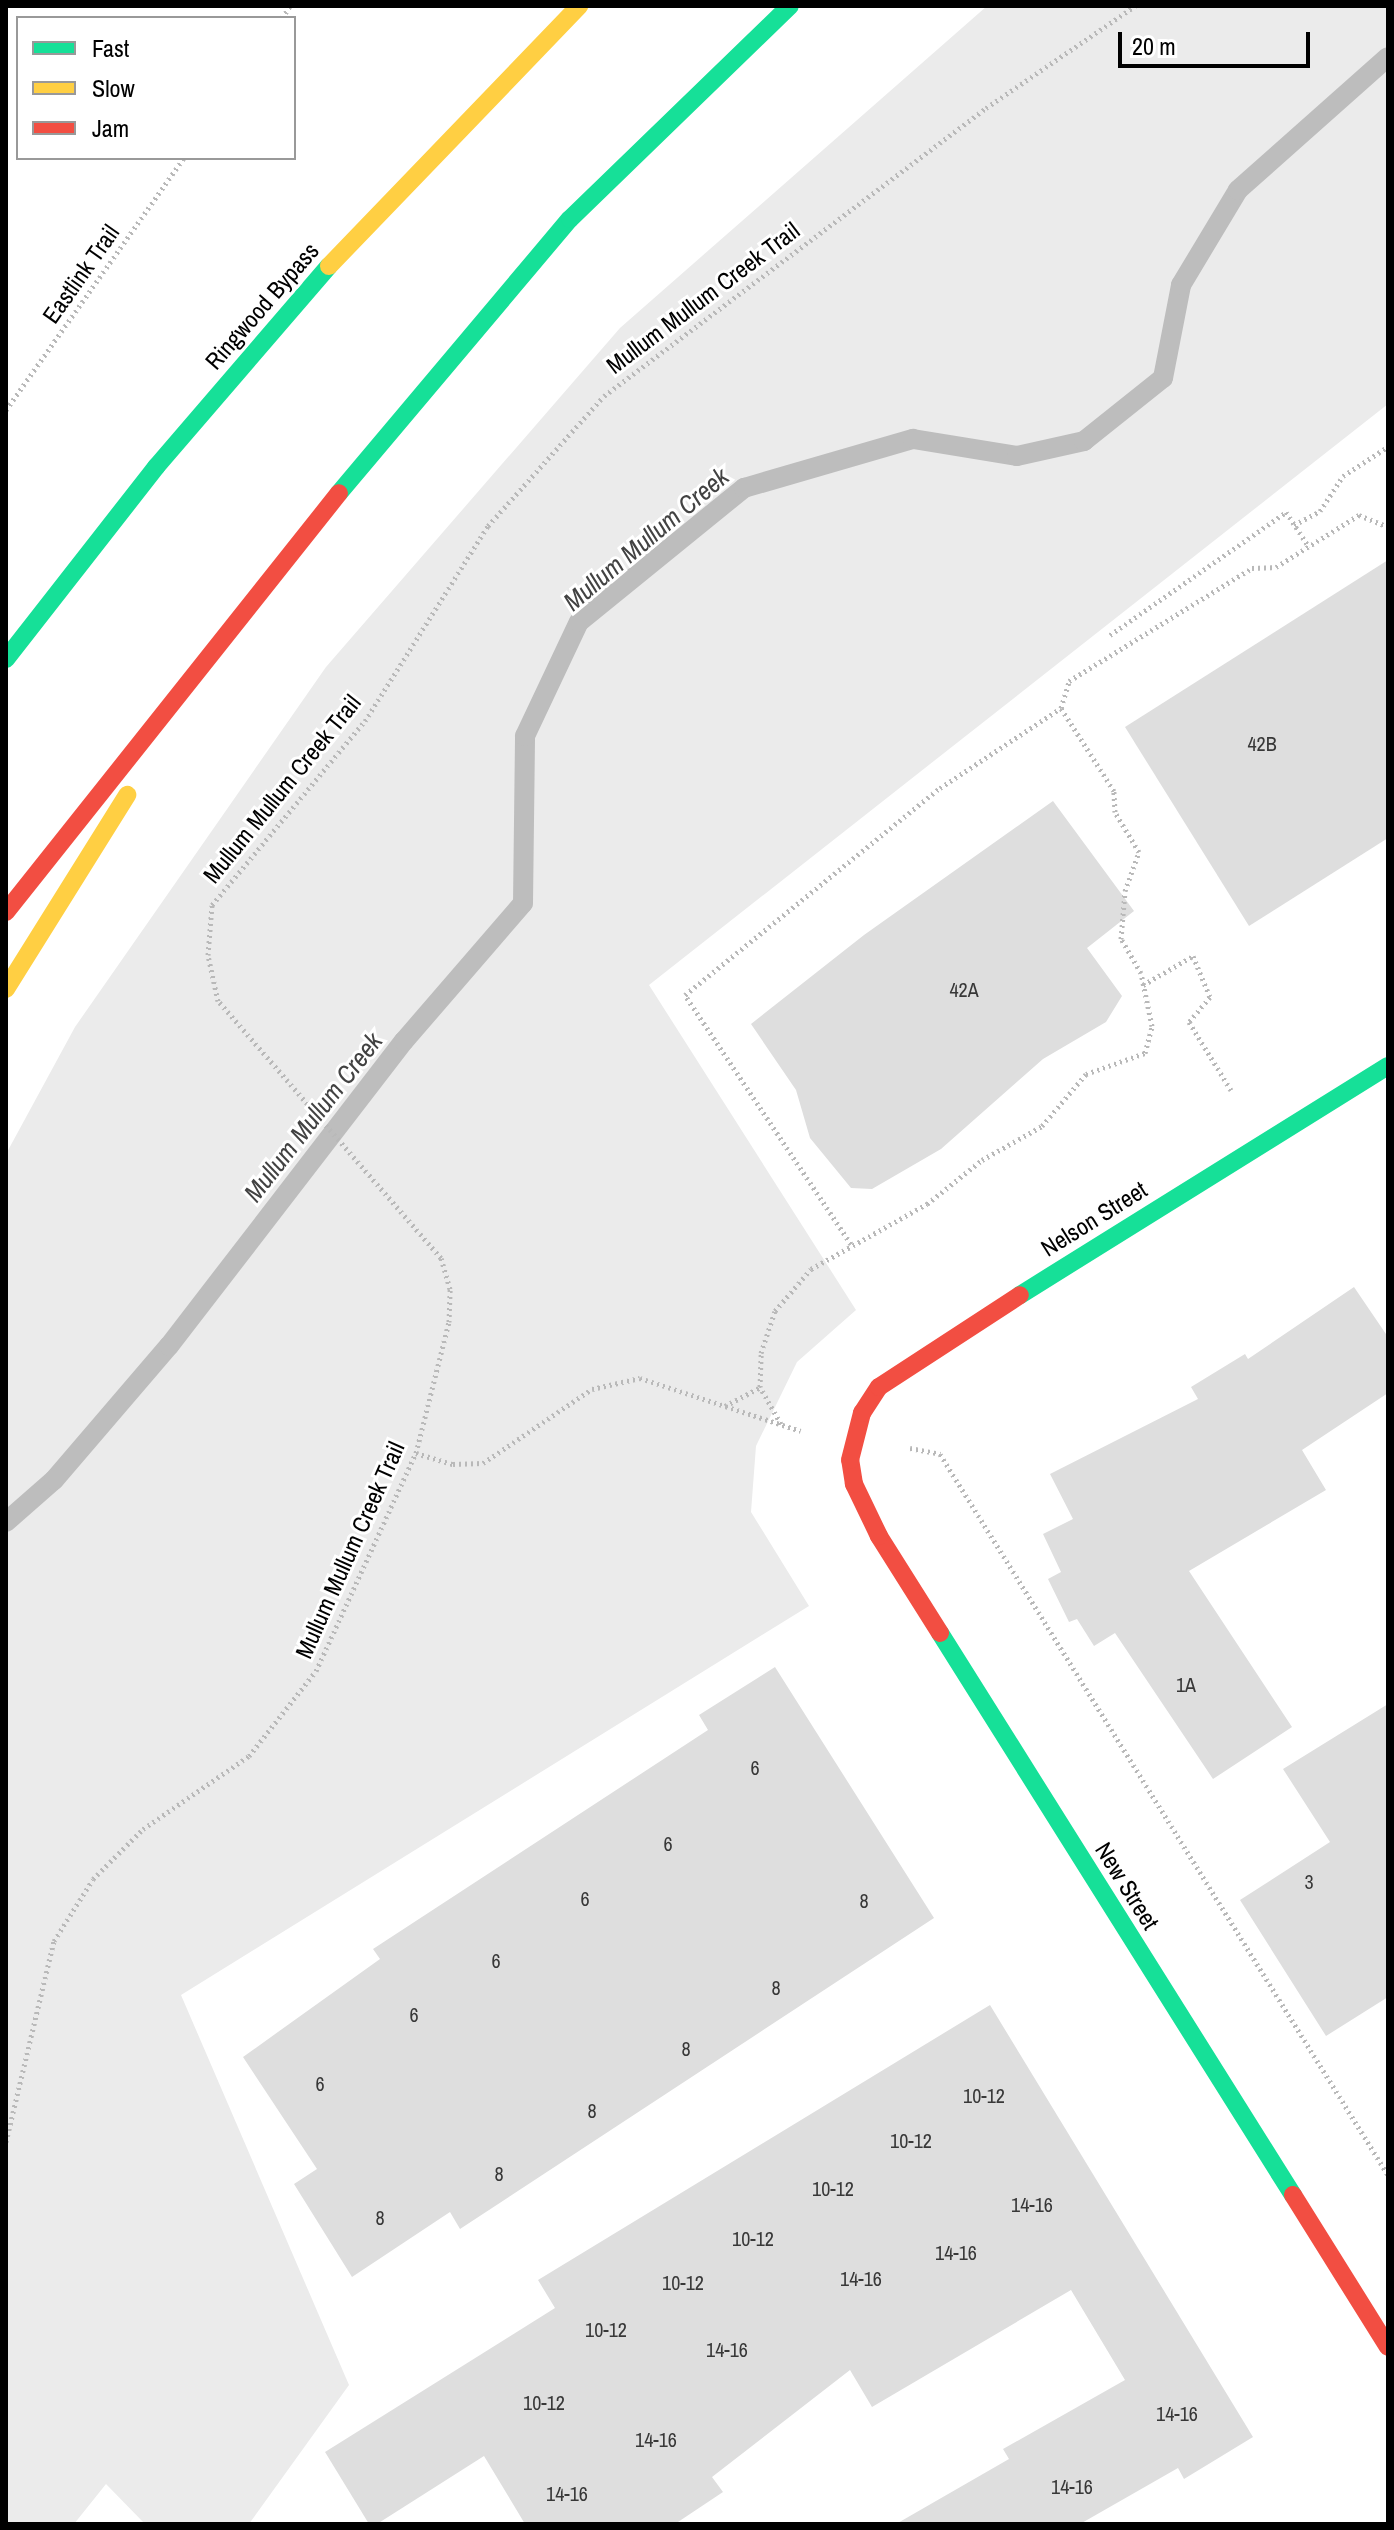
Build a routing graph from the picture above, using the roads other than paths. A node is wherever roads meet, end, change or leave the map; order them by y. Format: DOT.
graph roads {
  1 [pos="579,6"];
  2 [pos="790,6"];
  3 [pos="239,617"];
  4 [pos="6,659"];
  5 [pos="6,912"];
  6 [pos="6,989"];
  7 [pos="1388,1066"];
  8 [pos="852,1441"];
  9 [pos="1388,2347"];
  1 -- 4 [label="main road, Ringwood Bypass"];
  2 -- 3 [label="main road"];
  3 -- 5 [label="main road"];
  3 -- 6 [label="main road"];
  7 -- 8 [label="main road, Nelson Street"];
  8 -- 9 [label="main road, New Street"];
}
